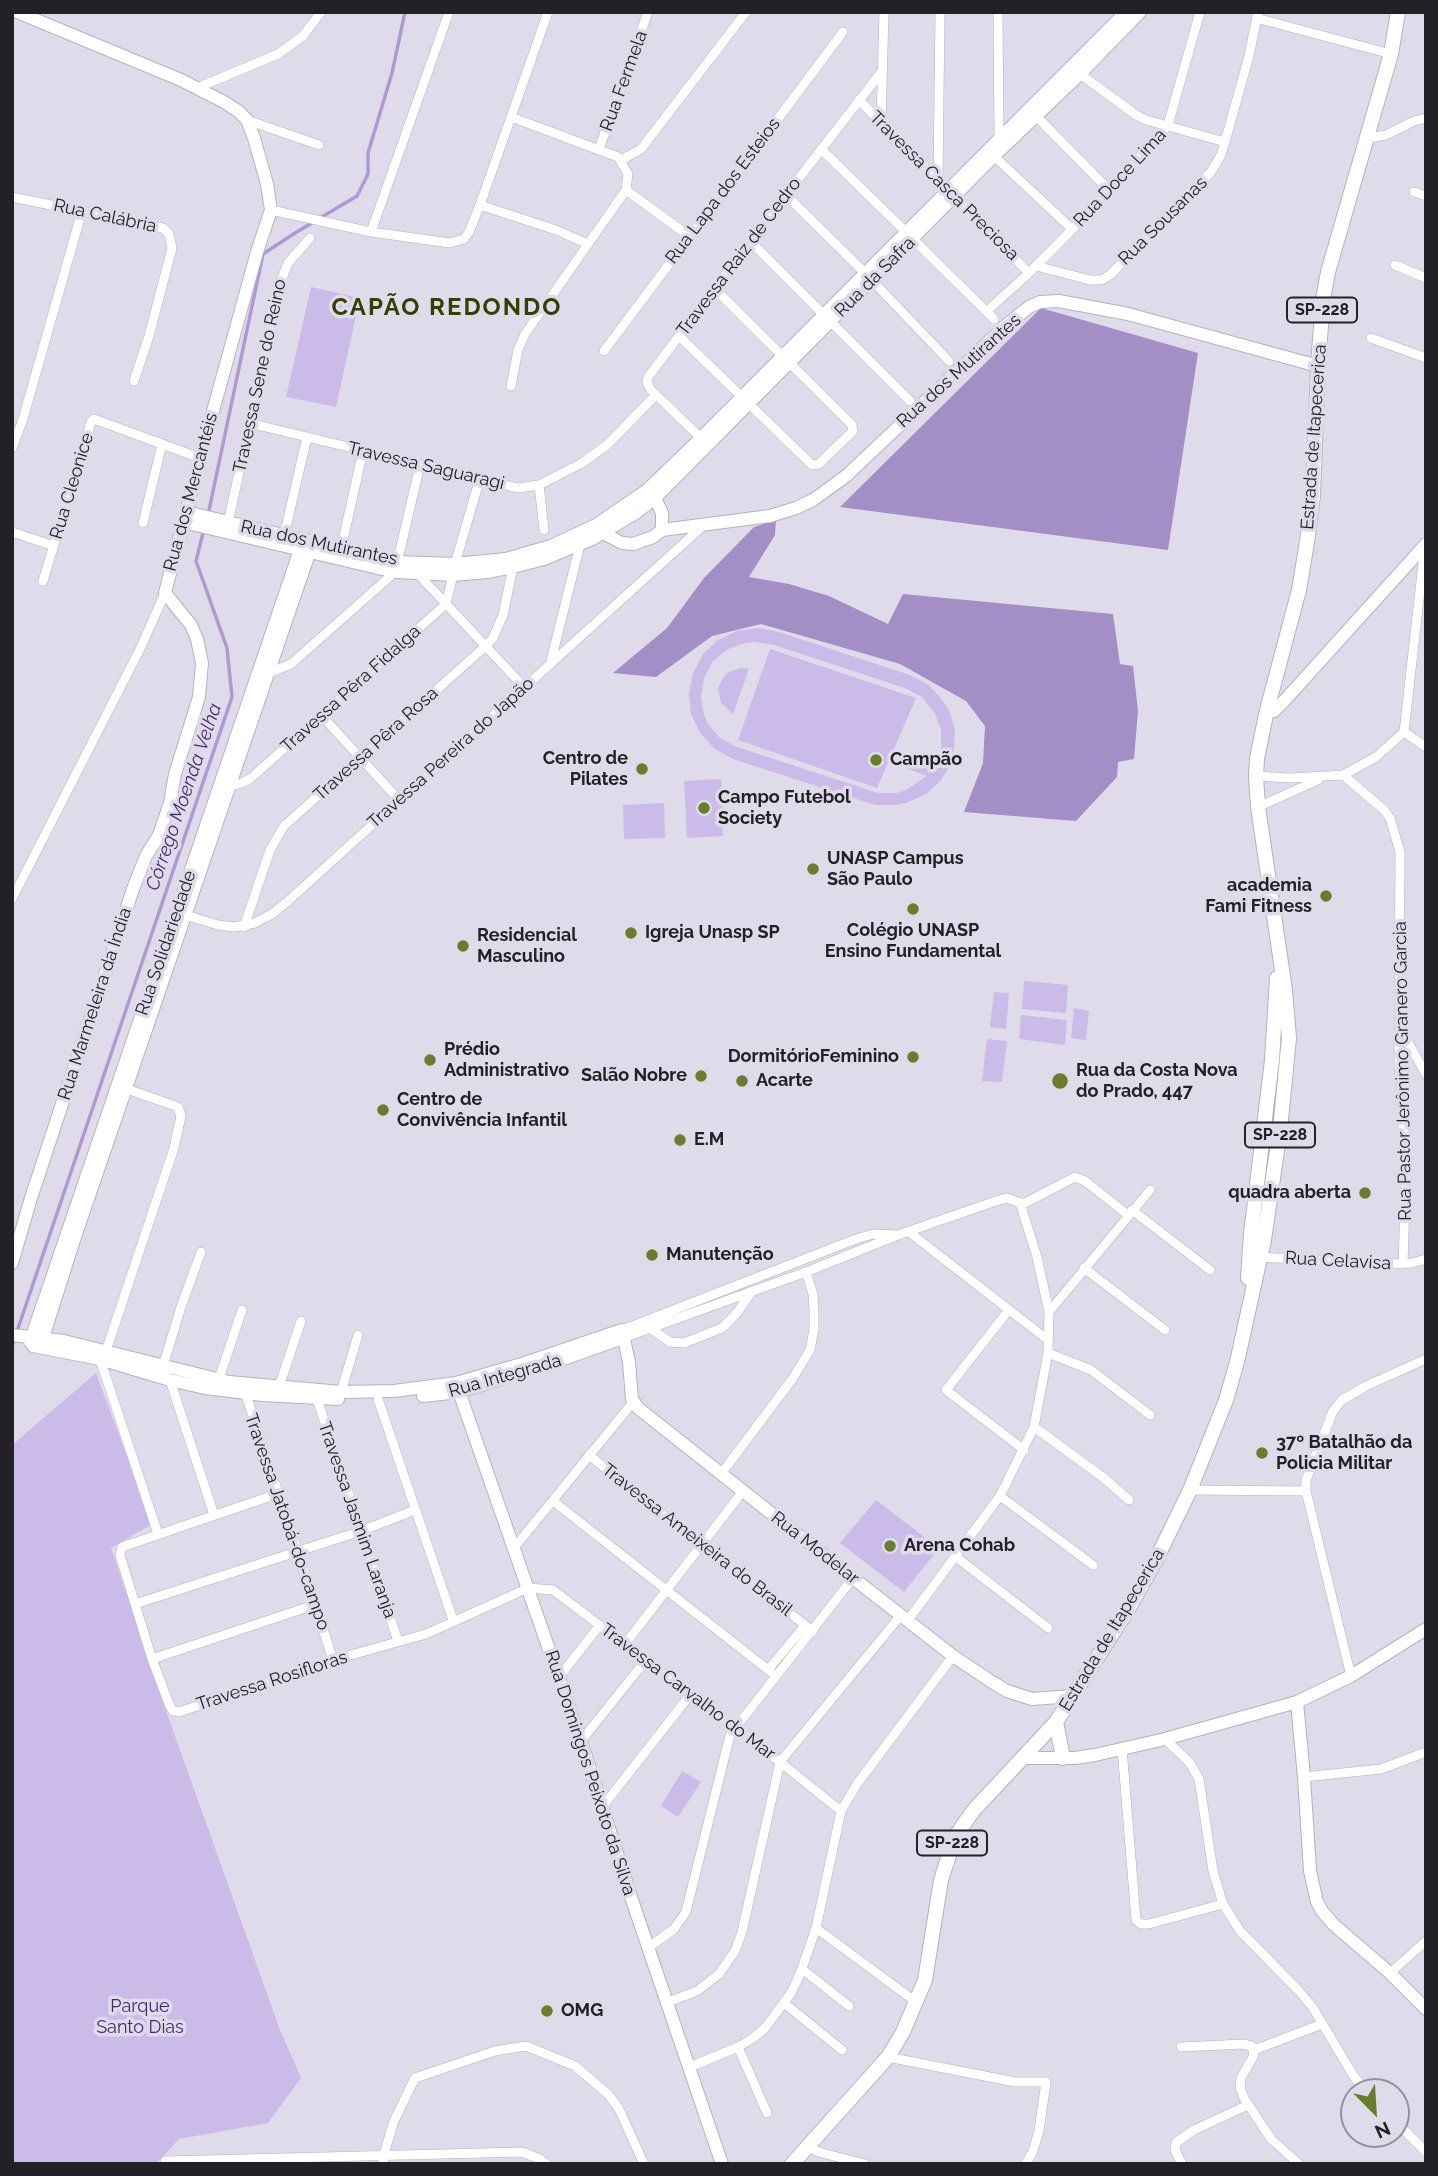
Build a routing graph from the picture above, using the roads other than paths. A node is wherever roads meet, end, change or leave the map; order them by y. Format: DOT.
graph roads {
  1 [pos="17,12"];
  2 [pos="321,12"];
  3 [pos="449,12"];
  4 [pos="548,12"];
  5 [pos="649,12"];
  6 [pos="746,12"];
  7 [pos="884,12"];
  8 [pos="940,12"];
  9 [pos="998,12"];
  10 [pos="1126,12"];
  11 [pos="1140,12"];
  12 [pos="1200,12"];
  13 [pos="1398,12"];
  14 [pos="1257,15"];
  15 [pos="12,24"];
  16 [pos="843,32"];
  17 [pos="1391,54"];
  18 [pos="882,71"];
  19 [pos="1080,74"];
  20 [pos="197,88"];
  21 [pos="859,100"];
  22 [pos="1036,116"];
  23 [pos="511,117"];
  24 [pos="1426,118"];
  25 [pos="247,120"];
  26 [pos="881,123"];
  27 [pos="1168,125"];
  28 [pos="999,137"];
  29 [pos="1368,138"];
  30 [pos="1225,142"];
  31 [pos="319,145"];
  32 [pos="599,149"];
  33 [pos="821,149"];
  34 [pos="995,156"];
  35 [pos="621,160"];
  36 [pos="626,190"];
  37 [pos="947,190"];
  38 [pos="1110,191"];
  39 [pos="1414,192"];
  40 [pos="786,195"];
  41 [pos="1426,196"];
  42 [pos="12,197"];
  43 [pos="480,205"];
  44 [pos="271,210"];
  45 [pos="82,211"];
  46 [pos="1072,229"];
  47 [pos="371,232"];
  48 [pos="909,235"];
  49 [pos="689,236"];
  50 [pos="310,238"];
  51 [pos="751,242"];
  52 [pos="588,244"];
  53 [pos="1395,265"];
  54 [pos="1033,269"];
  55 [pos="868,276"];
  56 [pos="1426,278"];
  57 [pos="715,289"];
  58 [pos="828,318"];
  59 [pos="679,336"];
  60 [pos="1371,338"];
  61 [pos="604,351"];
  62 [pos="1426,358"];
  63 [pos="786,359"];
  64 [pos="949,361"];
  65 [pos="1318,366"];
  66 [pos="134,381"];
  67 [pos="511,386"];
  68 [pos="656,395"];
  69 [pos="746,400"];
  70 [pos="910,401"];
  71 [pos="250,423"];
  72 [pos="307,437"];
  73 [pos="701,438"];
  74 [pos="162,444"];
  75 [pos="12,448"];
  76 [pos="363,451"];
  77 [pos="200,458"];
  78 [pos="420,465"];
  79 [pos="480,478"];
  80 [pos="540,485"];
  81 [pos="650,494"];
  82 [pos="188,518"];
  83 [pos="143,523"];
  84 [pos="705,524"];
  85 [pos="226,526"];
  86 [pos="544,530"];
  87 [pos="662,530"];
  88 [pos="12,532"];
  89 [pos="603,533"];
  90 [pos="284,536"];
  91 [pos="1426,544"];
  92 [pos="580,545"];
  93 [pos="54,546"];
  94 [pos="306,546"];
  95 [pos="341,549"];
  96 [pos="396,567"];
  97 [pos="513,567"];
  98 [pos="454,569"];
  99 [pos="417,573"];
  100 [pos="43,581"];
  101 [pos="165,593"];
  102 [pos="446,604"];
  103 [pos="487,645"];
  104 [pos="550,665"];
  105 [pos="262,675"];
  106 [pos="524,687"];
  107 [pos="1267,710"];
  108 [pos="322,716"];
  109 [pos="1404,732"];
  110 [pos="1426,747"];
  111 [pos="360,758"];
  112 [pos="1343,775"];
  113 [pos="1256,776"];
  114 [pos="1326,776"];
  115 [pos="230,786"];
  116 [pos="399,800"];
  117 [pos="1251,807"];
  118 [pos="12,899"];
  119 [pos="181,913"];
  120 [pos="244,927"];
  121 [pos="1401,1029"];
  122 [pos="1426,1074"];
  123 [pos="122,1087"];
  124 [pos="1150,1190"];
  125 [pos="1020,1203"];
  126 [pos="1130,1213"];
  127 [pos="909,1232"];
  128 [pos="898,1235"];
  129 [pos="201,1252"];
  130 [pos="1255,1257"];
  131 [pos="1426,1259"];
  132 [pos="12,1263"];
  133 [pos="1403,1264"];
  134 [pos="1084,1268"];
  135 [pos="1210,1270"];
  136 [pos="806,1272"];
  137 [pos="752,1291"];
  138 [pos="242,1310"];
  139 [pos="1008,1311"];
  140 [pos="1049,1312"];
  141 [pos="300,1321"];
  142 [pos="650,1328"];
  143 [pos="1165,1330"];
  144 [pos="623,1334"];
  145 [pos="358,1335"];
  146 [pos="26,1340"];
  147 [pos="1048,1340"];
  148 [pos="1048,1353"];
  149 [pos="103,1355"];
  150 [pos="1426,1359"];
  151 [pos="163,1366"];
  152 [pos="219,1379"];
  153 [pos="170,1380"];
  154 [pos="279,1387"];
  155 [pos="457,1388"];
  156 [pos="244,1389"];
  157 [pos="341,1391"];
  158 [pos="317,1399"];
  159 [pos="378,1399"];
  160 [pos="633,1402"];
  161 [pos="1150,1415"];
  162 [pos="1034,1427"];
  163 [pos="1024,1450"];
  164 [pos="589,1455"];
  165 [pos="721,1474"];
  166 [pos="1190,1490"];
  167 [pos="743,1492"];
  168 [pos="1306,1492"];
  169 [pos="277,1494"];
  170 [pos="1000,1496"];
  171 [pos="1129,1500"];
  172 [pos="553,1501"];
  173 [pos="415,1510"];
  174 [pos="214,1515"];
  175 [pos="361,1531"];
  176 [pos="158,1534"];
  177 [pos="700,1545"];
  178 [pos="514,1548"];
  179 [pos="296,1551"];
  180 [pos="957,1557"];
  181 [pos="1093,1565"];
  182 [pos="853,1578"];
  183 [pos="528,1588"];
  184 [pos="666,1589"];
  185 [pos="135,1604"];
  186 [pos="314,1605"];
  187 [pos="905,1617"];
  188 [pos="453,1620"];
  189 [pos="600,1625"];
  190 [pos="809,1628"];
  191 [pos="1048,1628"];
  192 [pos="1426,1629"];
  193 [pos="398,1641"];
  194 [pos="625,1644"];
  195 [pos="953,1656"];
  196 [pos="152,1659"];
  197 [pos="333,1660"];
  198 [pos="646,1660"];
  199 [pos="772,1673"];
  200 [pos="1351,1676"];
  201 [pos="559,1677"];
  202 [pos="690,1695"];
  203 [pos="1073,1696"];
  204 [pos="1297,1702"];
  205 [pos="1056,1722"];
  206 [pos="735,1728"];
  207 [pos="1165,1739"];
  208 [pos="581,1741"];
  209 [pos="1122,1748"];
  210 [pos="1423,1753"];
  211 [pos="1022,1758"];
  212 [pos="1063,1758"];
  213 [pos="780,1762"];
  214 [pos="1304,1777"];
  215 [pos="603,1806"];
  216 [pos="841,1811"];
  217 [pos="1223,1904"];
  218 [pos="816,1928"];
  219 [pos="1426,1941"];
  220 [pos="649,1947"];
  221 [pos="802,1969"];
  222 [pos="1390,1973"];
  223 [pos="668,2002"];
  224 [pos="916,2002"];
  225 [pos="784,2003"];
  226 [pos="849,2006"];
  227 [pos="1426,2009"];
  228 [pos="1322,2024"];
  229 [pos="738,2046"];
  230 [pos="1181,2047"];
  231 [pos="842,2050"];
  232 [pos="1254,2050"];
  233 [pos="888,2057"];
  234 [pos="690,2067"];
  235 [pos="1355,2078"];
  236 [pos="1248,2105"];
  237 [pos="767,2113"];
  238 [pos="1410,2136"];
  239 [pos="807,2147"];
  240 [pos="1426,2152"];
  241 [pos="384,2159"];
  242 [pos="165,2161"];
  243 [pos="546,2164"];
  244 [pos="644,2164"];
  245 [pos="722,2164"];
  246 [pos="792,2164"];
  247 [pos="864,2164"];
  248 [pos="1026,2164"];
  249 [pos="1182,2164"];
  250 [pos="1299,2164"];
  1 -- 15 [label="street"];
  1 -- 20 [label="main road"];
  2 -- 20 [label="street"];
  3 -- 47 [label="street"];
  4 -- 23 [label="street"];
  5 -- 32 [label="street, Rua Fermela"];
  6 -- 35 [label="street"];
  7 -- 18 [label="street"];
  8 -- 37 [label="street"];
  9 -- 28 [label="street"];
  10 -- 28 [label="main road, Rua da Safra"];
  11 -- 19 [label="main road, Rua da Safra"];
  12 -- 27 [label="street, Rua Doce Lima"];
  13 -- 17 [label="main road, Estrada de Itapecerica / SP-228"];
  14 -- 17 [label="street"];
  14 -- 30 [label="street, Rua Sousanas"];
  16 -- 49 [label="street, Rua Lapa dos Esteios"];
  17 -- 29 [label="main road, Estrada de Itapecerica / SP-228"];
  18 -- 21 [label="street, Travessa Raiz de Cedro"];
  18 -- 26 [label="street"];
  19 -- 22 [label="main road, Rua da Safra"];
  19 -- 27 [label="street"];
  20 -- 25 [label="main road"];
  21 -- 26 [label="street, Travessa Casca Preciosa"];
  21 -- 33 [label="street, Travessa Raiz de Cedro"];
  22 -- 34 [label="main road, Rua da Safra"];
  22 -- 38 [label="street"];
  23 -- 32 [label="street"];
  23 -- 43 [label="street"];
  24 -- 29 [label="street"];
  25 -- 31 [label="street"];
  25 -- 44 [label="main road"];
  26 -- 37 [label="street, Travessa Casca Preciosa"];
  27 -- 30 [label="street"];
  27 -- 38 [label="street, Rua Doce Lima"];
  28 -- 37 [label="main road, Rua da Safra"];
  29 -- 65 [label="main road, Estrada de Itapecerica / SP-228"];
  30 -- 54 [label="street, Rua Sousanas"];
  32 -- 35 [label="street"];
  33 -- 40 [label="street, Travessa Raiz de Cedro"];
  33 -- 48 [label="street, Rua Doce Lima"];
  34 -- 37 [label="main road, Rua da Safra"];
  34 -- 46 [label="street"];
  35 -- 36 [label="street"];
  36 -- 49 [label="street"];
  36 -- 52 [label="street"];
  37 -- 48 [label="main road, Rua da Safra"];
  37 -- 54 [label="street, Travessa Casca Preciosa"];
  38 -- 46 [label="street, Rua Doce Lima"];
  39 -- 41 [label="street"];
  40 -- 51 [label="street, Travessa Raiz de Cedro"];
  40 -- 55 [label="street"];
  42 -- 45 [label="street, Rua Calábria"];
  43 -- 47 [label="street"];
  43 -- 52 [label="street"];
  44 -- 47 [label="street"];
  44 -- 77 [label="main road, Rua dos Mercantéis"];
  45 -- 66 [label="street, Rua Calábria"];
  45 -- 75 [label="street"];
  46 -- 54 [label="street, Rua Doce Lima"];
  48 -- 54 [label="street, Rua Doce Lima"];
  48 -- 55 [label="main road, Rua da Safra"];
  49 -- 61 [label="street, Rua Lapa dos Esteios"];
  50 -- 71 [label="street, Travessa Sene do Reino"];
  51 -- 57 [label="street, Travessa Raiz de Cedro"];
  51 -- 58 [label="street"];
  52 -- 67 [label="street"];
  53 -- 56 [label="street"];
  55 -- 58 [label="main road, Rua da Safra"];
  55 -- 64 [label="street"];
  57 -- 59 [label="street, Travessa Raiz de Cedro"];
  57 -- 63 [label="street"];
  58 -- 63 [label="main road, Rua da Safra"];
  58 -- 70 [label="street"];
  59 -- 68 [label="street, Travessa Raiz de Cedro"];
  59 -- 69 [label="street"];
  60 -- 62 [label="street"];
  63 -- 69 [label="main road, Rua da Safra"];
  63 -- 69 [label="street"];
  65 -- 84 [label="main road, Rua dos Mutirantes"];
  65 -- 107 [label="main road, Estrada de Itapecerica / SP-228"];
  68 -- 73 [label="street"];
  68 -- 80 [label="street, Travessa Saguaragi"];
  69 -- 73 [label="main road, Rua da Safra"];
  69 -- 81 [label="main road, Rua da Safra"];
  71 -- 72 [label="street, Travessa Saguaragi"];
  71 -- 85 [label="street, Travessa Sene do Reino"];
  72 -- 76 [label="street, Travessa Saguaragi"];
  72 -- 90 [label="street"];
  73 -- 81 [label="main road, Rua da Safra"];
  74 -- 77 [label="street, Rua Cleonice"];
  74 -- 83 [label="street"];
  74 -- 93 [label="street, Rua Cleonice"];
  76 -- 78 [label="street, Travessa Saguaragi"];
  76 -- 95 [label="street"];
  77 -- 82 [label="main road, Rua dos Mercantéis"];
  78 -- 79 [label="street, Travessa Saguaragi"];
  78 -- 96 [label="street"];
  79 -- 80 [label="street, Travessa Saguaragi"];
  79 -- 98 [label="street"];
  80 -- 86 [label="street"];
  81 -- 87 [label="main road"];
  81 -- 89 [label="main road, Rua da Safra"];
  81 -- 98 [label="main road, Rua dos Mutirantes"];
  82 -- 85 [label="main road, Rua dos Mutirantes"];
  82 -- 101 [label="main road, Rua dos Mercantéis"];
  84 -- 87 [label="main road, Rua dos Mutirantes"];
  84 -- 104 [label="street, Travessa Pereira do Japão"];
  85 -- 90 [label="main road, Rua dos Mutirantes"];
  85 -- 94 [label="main road, Rua dos Mutirantes"];
  87 -- 89 [label="main road, Rua dos Mutirantes"];
  88 -- 93 [label="street"];
  89 -- 92 [label="main road, Rua dos Mutirantes"];
  90 -- 94 [label="main road, Rua dos Mutirantes"];
  91 -- 107 [label="main road"];
  91 -- 109 [label="street"];
  92 -- 97 [label="main road, Rua dos Mutirantes"];
  92 -- 104 [label="street"];
  93 -- 100 [label="street, Rua Cleonice"];
  94 -- 95 [label="main road, Rua dos Mutirantes"];
  94 -- 96 [label="main road, Rua dos Mutirantes"];
  94 -- 105 [label="main road, Rua Solidariedade"];
  95 -- 96 [label="main road, Rua dos Mutirantes"];
  96 -- 98 [label="main road, Rua dos Mutirantes"];
  96 -- 99 [label="main road, Rua dos Mutirantes"];
  96 -- 105 [label="street"];
  97 -- 98 [label="main road, Rua dos Mutirantes"];
  97 -- 103 [label="street, Travessa Pêra Rosa"];
  98 -- 99 [label="main road, Rua dos Mutirantes"];
  98 -- 102 [label="street"];
  99 -- 102 [label="street"];
  101 -- 118 [label="street, Rua dos Mercantéis"];
  101 -- 132 [label="main road, Rua Marmeleira da Índia"];
  102 -- 103 [label="street"];
  102 -- 108 [label="street, Travessa Pêra Fidalga"];
  103 -- 106 [label="street"];
  103 -- 111 [label="street, Travessa Pêra Rosa"];
  104 -- 106 [label="street, Travessa Pereira do Japão"];
  105 -- 115 [label="main road, Rua Solidariedade"];
  105 -- 119 [label="main road, Rua Solidariedade"];
  106 -- 116 [label="street, Travessa Pereira do Japão"];
  107 -- 113 [label="main road, Estrada de Itapecerica / SP-228"];
  108 -- 111 [label="street"];
  108 -- 115 [label="street, Travessa Pêra Fidalga"];
  109 -- 110 [label="street"];
  109 -- 112 [label="street"];
  111 -- 116 [label="street"];
  111 -- 120 [label="street, Travessa Pêra Rosa"];
  112 -- 114 [label="street"];
  112 -- 121 [label="street, Rua Pastor Jerônimo Granero Garcia"];
  113 -- 114 [label="street"];
  113 -- 117 [label="main road, Estrada de Itapecerica / SP-228"];
  114 -- 117 [label="street"];
  115 -- 119 [label="main road, Rua Solidariedade"];
  116 -- 120 [label="street, Travessa Pereira do Japão"];
  117 -- 130 [label="main road, Estrada de Itapecerica / SP-228"];
  119 -- 120 [label="street"];
  119 -- 123 [label="main road, Rua Solidariedade"];
  121 -- 122 [label="street"];
  121 -- 133 [label="street, Rua Pastor Jerônimo Granero Garcia"];
  123 -- 146 [label="main road, Rua Solidariedade"];
  123 -- 149 [label="street"];
  124 -- 126 [label="street"];
  125 -- 126 [label="street, Rua Integrada"];
  125 -- 127 [label="street, Rua Integrada"];
  125 -- 140 [label="street"];
  126 -- 134 [label="street"];
  126 -- 135 [label="street"];
  127 -- 128 [label="street, Rua Integrada"];
  127 -- 139 [label="street"];
  128 -- 136 [label="street, Rua Integrada"];
  128 -- 144 [label="street, Rua Integrada"];
  129 -- 151 [label="street"];
  130 -- 133 [label="street, Rua Celavisa"];
  130 -- 166 [label="main road, Estrada de Itapecerica / SP-228"];
  131 -- 133 [label="street, Rua Celavisa"];
  134 -- 140 [label="street"];
  134 -- 143 [label="street"];
  136 -- 137 [label="street, Rua Integrada"];
  136 -- 165 [label="street"];
  137 -- 142 [label="street, Rua Integrada"];
  137 -- 142 [label="street"];
  138 -- 152 [label="street"];
  139 -- 147 [label="street"];
  139 -- 163 [label="street"];
  140 -- 147 [label="street"];
  141 -- 154 [label="street"];
  142 -- 144 [label="street, Rua Integrada"];
  144 -- 155 [label="main road, Rua Integrada"];
  144 -- 160 [label="main road"];
  145 -- 157 [label="street"];
  146 -- 149 [label="main road, Rua Integrada"];
  147 -- 148 [label="street"];
  148 -- 161 [label="street"];
  148 -- 162 [label="street"];
  149 -- 151 [label="main road, Rua Integrada"];
  149 -- 153 [label="main road, Rua Integrada"];
  149 -- 176 [label="street"];
  150 -- 168 [label="street"];
  151 -- 152 [label="main road, Rua Integrada"];
  152 -- 156 [label="main road, Rua Integrada"];
  153 -- 156 [label="main road, Rua Integrada"];
  153 -- 174 [label="street"];
  154 -- 156 [label="main road, Rua Integrada"];
  154 -- 157 [label="main road, Rua Integrada"];
  155 -- 157 [label="main road, Rua Integrada"];
  155 -- 159 [label="main road, Rua Integrada"];
  155 -- 178 [label="main road, Rua Domingos Peixoto da Silva"];
  156 -- 158 [label="main road, Rua Integrada"];
  156 -- 169 [label="street, Travessa Jatobá-do-campo"];
  158 -- 159 [label="main road, Rua Integrada"];
  158 -- 175 [label="street, Travessa Jasmim Laranja"];
  159 -- 173 [label="street"];
  160 -- 164 [label="street"];
  160 -- 165 [label="main road, Rua Modelar"];
  162 -- 163 [label="street"];
  162 -- 171 [label="street"];
  163 -- 170 [label="street"];
  164 -- 172 [label="street"];
  164 -- 177 [label="street, Travessa Ameixeira do Brasil"];
  165 -- 167 [label="main road, Rua Modelar"];
  166 -- 168 [label="street"];
  166 -- 203 [label="main road, Estrada de Itapecerica / SP-228"];
  167 -- 177 [label="street"];
  167 -- 182 [label="main road, Rua Modelar"];
  168 -- 200 [label="street"];
  169 -- 174 [label="street, Travessa Rosifloras"];
  169 -- 179 [label="street, Travessa Jatobá-do-campo"];
  170 -- 180 [label="street"];
  170 -- 181 [label="street"];
  172 -- 178 [label="street"];
  172 -- 184 [label="street"];
  173 -- 175 [label="street"];
  173 -- 188 [label="street"];
  174 -- 176 [label="street, Travessa Rosifloras"];
  175 -- 179 [label="street"];
  175 -- 193 [label="street, Travessa Jasmim Laranja"];
  176 -- 185 [label="street, Travessa Rosifloras"];
  177 -- 184 [label="street"];
  177 -- 190 [label="street, Travessa Ameixeira do Brasil"];
  178 -- 183 [label="main road, Rua Domingos Peixoto da Silva"];
  179 -- 185 [label="street"];
  179 -- 186 [label="street, Travessa Jatobá-do-campo"];
  180 -- 187 [label="street"];
  180 -- 191 [label="street"];
  182 -- 187 [label="main road, Rua Modelar"];
  182 -- 190 [label="street"];
  183 -- 188 [label="street, Travessa Rosifloras"];
  183 -- 189 [label="street, Travessa Carvalho do Mar"];
  183 -- 201 [label="main road, Rua Domingos Peixoto da Silva"];
  184 -- 194 [label="street"];
  184 -- 199 [label="street"];
  185 -- 196 [label="street, Travessa Rosifloras"];
  186 -- 196 [label="street"];
  186 -- 197 [label="street, Travessa Jatobá-do-campo"];
  187 -- 195 [label="main road, Rua Modelar"];
  187 -- 213 [label="street"];
  188 -- 193 [label="street, Travessa Rosifloras"];
  189 -- 194 [label="street, Travessa Carvalho do Mar"];
  189 -- 201 [label="street"];
  190 -- 199 [label="street"];
  192 -- 200 [label="main road"];
  193 -- 197 [label="street, Travessa Rosifloras"];
  194 -- 198 [label="street, Travessa Carvalho do Mar"];
  195 -- 203 [label="main road, Rua Modelar"];
  195 -- 216 [label="street"];
  196 -- 197 [label="street, Travessa Rosifloras"];
  198 -- 202 [label="street, Travessa Carvalho do Mar"];
  198 -- 208 [label="street"];
  199 -- 206 [label="street"];
  200 -- 204 [label="main road"];
  201 -- 208 [label="main road, Rua Domingos Peixoto da Silva"];
  202 -- 206 [label="street, Travessa Carvalho do Mar"];
  202 -- 215 [label="street"];
  203 -- 205 [label="main road, Estrada de Itapecerica / SP-228"];
  204 -- 207 [label="main road"];
  204 -- 214 [label="main road"];
  205 -- 211 [label="main road, Estrada de Itapecerica / SP-228"];
  205 -- 212 [label="main road"];
  206 -- 213 [label="street, Travessa Carvalho do Mar"];
  206 -- 220 [label="street"];
  207 -- 209 [label="main road"];
  207 -- 217 [label="street"];
  208 -- 215 [label="main road, Rua Domingos Peixoto da Silva"];
  209 -- 212 [label="main road"];
  209 -- 217 [label="street"];
  210 -- 214 [label="street"];
  211 -- 212 [label="main road"];
  211 -- 224 [label="main road, Estrada de Itapecerica / SP-228"];
  213 -- 216 [label="street, Travessa Carvalho do Mar"];
  213 -- 223 [label="street"];
  214 -- 222 [label="main road"];
  215 -- 220 [label="main road, Rua Domingos Peixoto da Silva"];
  216 -- 218 [label="street"];
  217 -- 228 [label="street"];
  218 -- 221 [label="street"];
  218 -- 224 [label="street"];
  219 -- 222 [label="street"];
  220 -- 223 [label="main road, Rua Domingos Peixoto da Silva"];
  221 -- 225 [label="street"];
  221 -- 226 [label="street"];
  222 -- 227 [label="main road"];
  223 -- 234 [label="main road, Rua Domingos Peixoto da Silva"];
  224 -- 233 [label="main road, Estrada de Itapecerica / SP-228"];
  225 -- 229 [label="street"];
  225 -- 231 [label="street"];
  228 -- 232 [label="street"];
  228 -- 235 [label="street"];
  229 -- 234 [label="street"];
  229 -- 237 [label="street"];
  230 -- 232 [label="street"];
  232 -- 236 [label="street"];
  233 -- 239 [label="main road, Estrada de Itapecerica / SP-228"];
  233 -- 248 [label="street"];
  234 -- 245 [label="main road, Rua Domingos Peixoto da Silva"];
  236 -- 249 [label="street"];
  236 -- 250 [label="street"];
  238 -- 240 [label="street"];
  239 -- 246 [label="main road, Estrada de Itapecerica / SP-228"];
  239 -- 247 [label="street"];
  241 -- 242 [label="street"];
  241 -- 243 [label="street"];
  241 -- 244 [label="street"];
}
